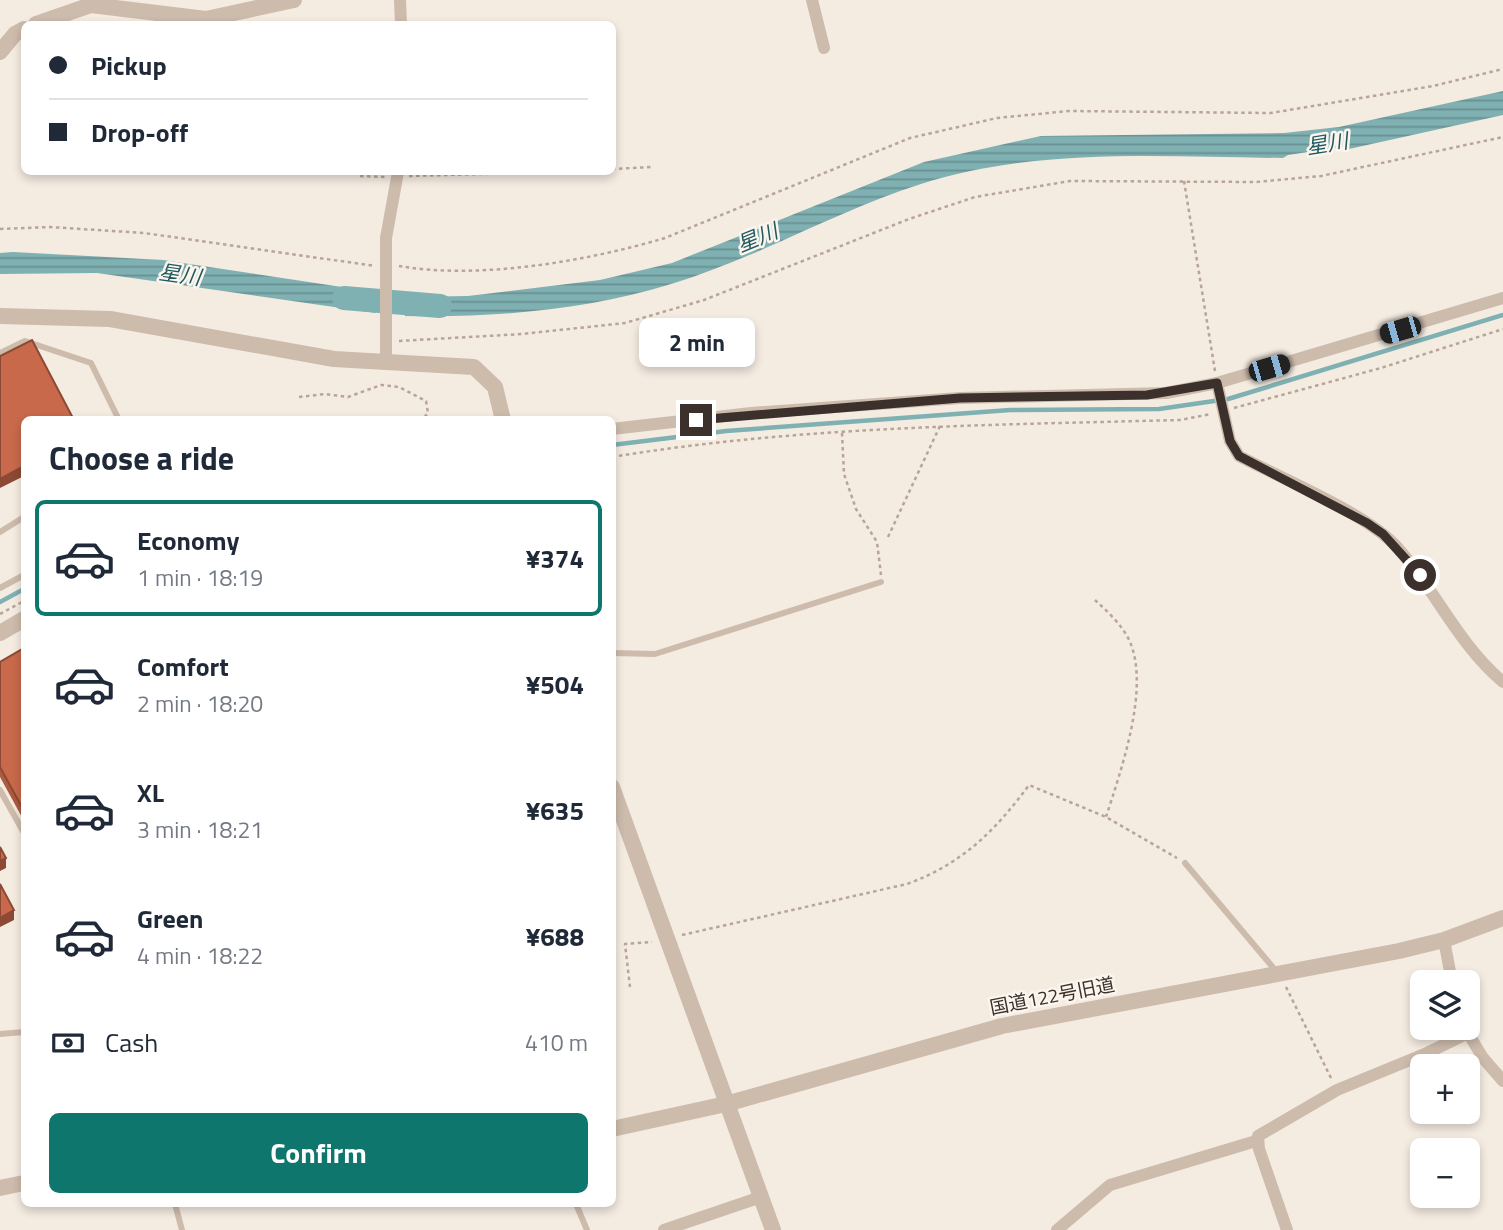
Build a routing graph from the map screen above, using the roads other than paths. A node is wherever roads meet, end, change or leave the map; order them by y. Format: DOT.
graph roads {
  1 [pos="294,0"];
  2 [pos="400,0"];
  3 [pos="813,0"];
  4 [pos="99,3"];
  5 [pos="45,21"];
  6 [pos="401,21"];
  7 [pos="21,31"];
  8 [pos="824,48"];
  9 [pos="0,52"];
  10 [pos="397,175"];
  11 [pos="1503,298"];
  12 [pos="0,316"];
  13 [pos="0,353"];
  14 [pos="391,370"];
  15 [pos="1218,388"];
  16 [pos="117,416"];
  17 [pos="502,416"];
  18 [pos="616,429"];
  19 [pos="21,519"];
  20 [pos="0,532"];
  21 [pos="21,577"];
  22 [pos="881,582"];
  23 [pos="0,588"];
  24 [pos="21,621"];
  25 [pos="0,632"];
  26 [pos="616,653"];
  27 [pos="1503,682"];
  28 [pos="0,790"];
  29 [pos="616,798"];
  30 [pos="21,828"];
  31 [pos="1185,863"];
  32 [pos="1503,918"];
  33 [pos="1444,940"];
  34 [pos="1450,970"];
  35 [pos="1279,975"];
  36 [pos="21,1032"];
  37 [pos="0,1034"];
  38 [pos="1448,1040"];
  39 [pos="1472,1040"];
  40 [pos="1503,1081"];
  41 [pos="726,1104"];
  42 [pos="616,1128"];
  43 [pos="1256,1141"];
  44 [pos="21,1184"];
  45 [pos="0,1188"];
  46 [pos="761,1197"];
  47 [pos="176,1207"];
  48 [pos="577,1207"];
  49 [pos="182,1230"];
  50 [pos="587,1230"];
  51 [pos="664,1230"];
  52 [pos="774,1230"];
  53 [pos="1057,1230"];
  54 [pos="1287,1230"];
  1 -- 4 [label="street"];
  2 -- 6 [label="street"];
  3 -- 8 [label="street"];
  4 -- 5 [label="street"];
  7 -- 9 [label="street"];
  10 -- 14 [label="street"];
  11 -- 15 [label="street"];
  12 -- 14 [label="street"];
  13 -- 16 [label="lane"];
  14 -- 17 [label="street"];
  15 -- 18 [label="street"];
  15 -- 27 [label="street"];
  19 -- 20 [label="lane"];
  21 -- 23 [label="lane"];
  22 -- 26 [label="lane"];
  24 -- 25 [label="street"];
  28 -- 30 [label="lane"];
  29 -- 41 [label="street"];
  31 -- 35 [label="lane"];
  32 -- 33 [label="street, 国道122号旧道"];
  33 -- 34 [label="street"];
  33 -- 35 [label="street, 国道122号旧道"];
  35 -- 41 [label="street, 国道122号旧道"];
  36 -- 37 [label="lane"];
  38 -- 43 [label="street"];
  39 -- 40 [label="street"];
  41 -- 42 [label="street, 国道122号旧道"];
  41 -- 46 [label="street"];
  43 -- 53 [label="street"];
  43 -- 54 [label="street"];
  44 -- 45 [label="street"];
  46 -- 51 [label="street"];
  46 -- 52 [label="street"];
  47 -- 49 [label="lane"];
  48 -- 50 [label="lane"];
}
